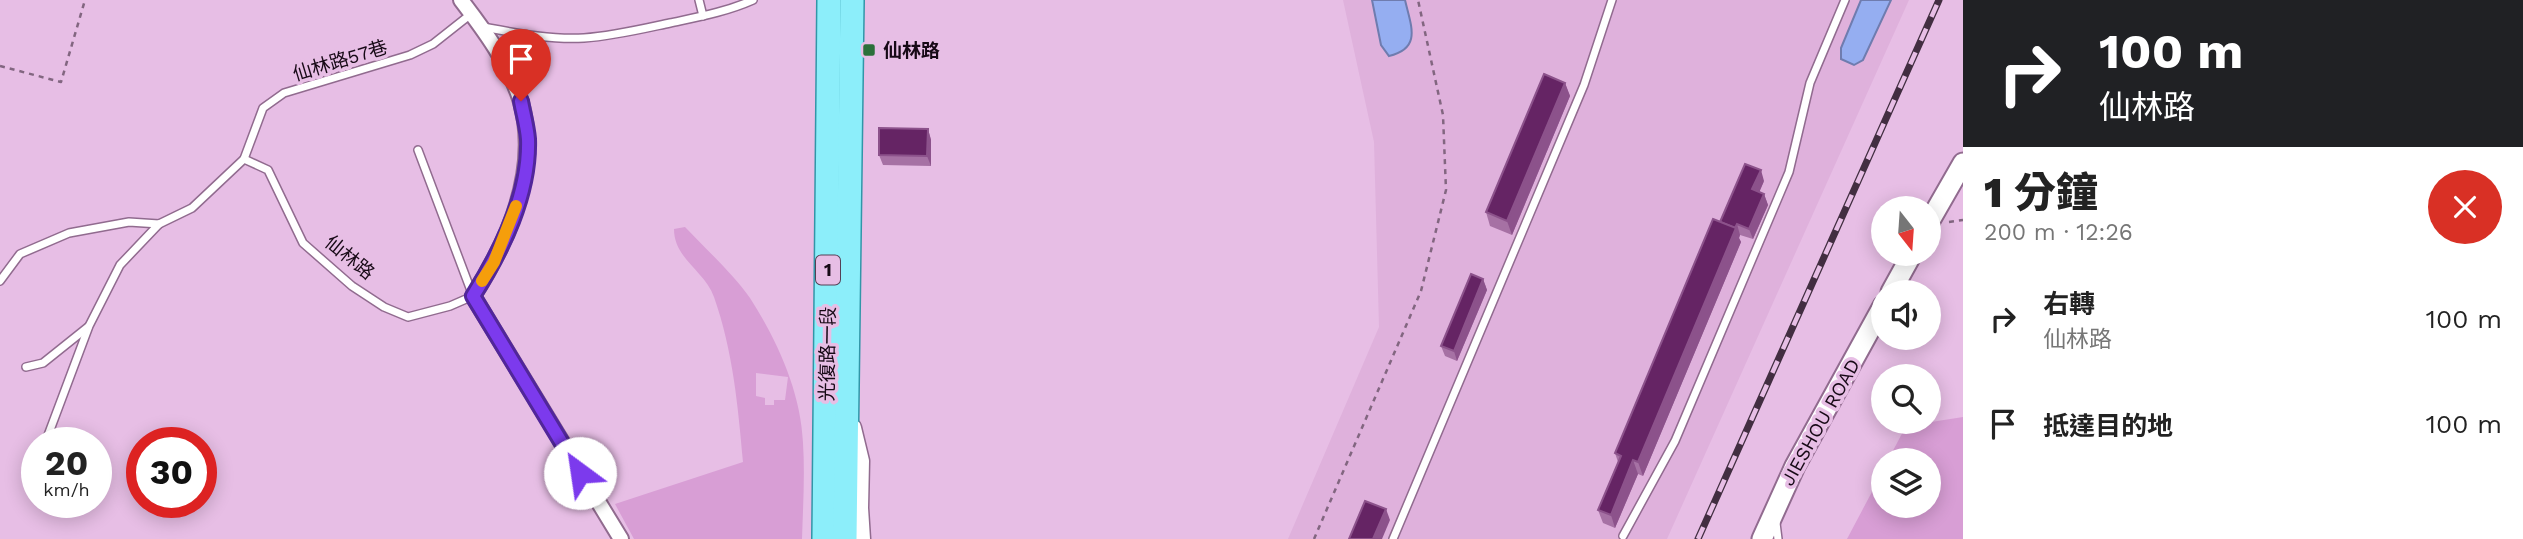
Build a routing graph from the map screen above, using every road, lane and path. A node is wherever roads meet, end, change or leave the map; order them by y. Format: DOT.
graph roads {
  1 [pos="85,0"];
  2 [pos="461,0"];
  3 [pos="699,0"];
  4 [pos="753,0"];
  5 [pos="829,0"];
  6 [pos="852,0"];
  7 [pos="1418,0"];
  8 [pos="1612,0"];
  9 [pos="1845,0"];
  10 [pos="471,13"];
  11 [pos="703,16"];
  12 [pos="481,27"];
  13 [pos="0,66"];
  14 [pos="418,150"];
  15 [pos="244,159"];
  16 [pos="1963,163"];
  17 [pos="1941,201"];
  18 [pos="159,224"];
  19 [pos="0,281"];
  20 [pos="473,296"];
  21 [pos="89,326"];
  22 [pos="1871,328"];
  23 [pos="26,367"];
  24 [pos="848,408"];
  25 [pos="51,427"];
  26 [pos="1777,501"];
  27 [pos="1623,536"];
  28 [pos="621,539"];
  29 [pos="824,539"];
  30 [pos="845,539"];
  31 [pos="861,539"];
  32 [pos="1314,539"];
  33 [pos="1393,539"];
  34 [pos="1762,539"];
  35 [pos="1778,539"];
  1 -- 13 [label="path"];
  2 -- 10 [label="street"];
  3 -- 11 [label="lane"];
  4 -- 11 [label="lane"];
  5 -- 29 [label="main road, 光復路一段 / 1"];
  6 -- 24 [label="main road, 光復路一段 / 1"];
  7 -- 32 [label="path"];
  8 -- 33 [label="lane"];
  9 -- 27 [label="lane"];
  10 -- 12 [label="street"];
  10 -- 15 [label="lane, 仙林路57巷"];
  11 -- 12 [label="lane"];
  12 -- 20 [label="street"];
  14 -- 20 [label="lane"];
  15 -- 18 [label="lane"];
  15 -- 20 [label="lane, 仙林路"];
  16 -- 17 [label="main road"];
  18 -- 19 [label="lane"];
  18 -- 21 [label="lane"];
  20 -- 28 [label="street"];
  21 -- 23 [label="lane"];
  21 -- 25 [label="lane"];
  22 -- 26 [label="main road, JIESHOU ROAD"];
  24 -- 30 [label="main road, 1"];
  24 -- 31 [label="street"];
  26 -- 34 [label="main road, JIESHOU ROAD"];
  26 -- 35 [label="lane"];
}
